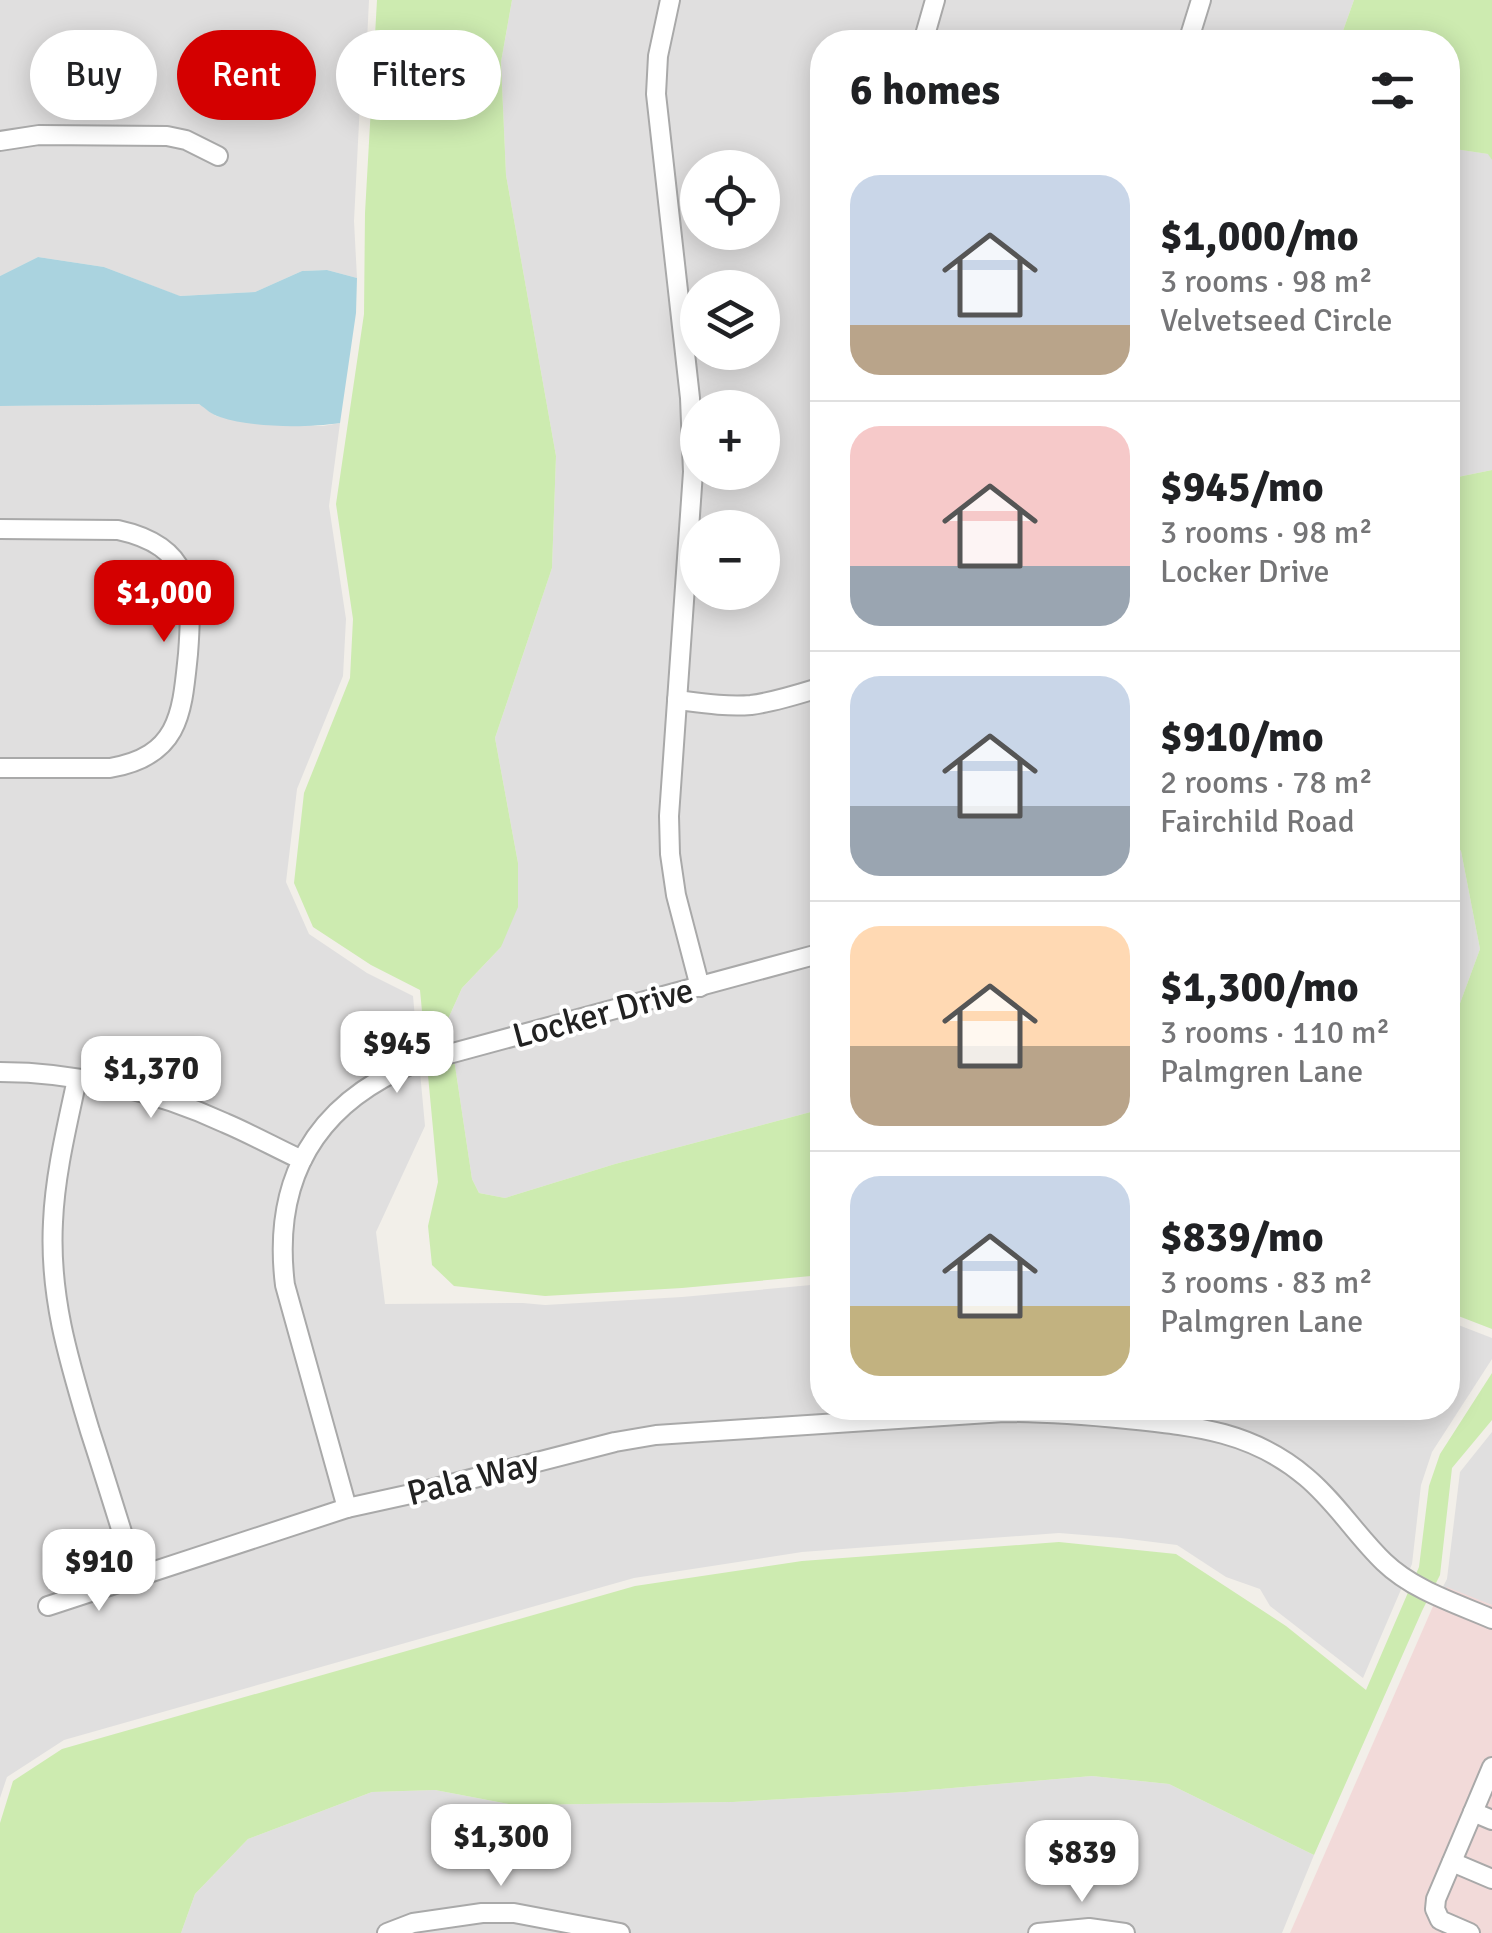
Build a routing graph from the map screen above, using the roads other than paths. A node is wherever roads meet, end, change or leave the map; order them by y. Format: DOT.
graph roads {
  1 [pos="670,0"];
  2 [pos="935,0"];
  3 [pos="1202,0"];
  4 [pos="926,30"];
  5 [pos="1192,30"];
  6 [pos="0,141"];
  7 [pos="218,156"];
  8 [pos="0,529"];
  9 [pos="810,690"];
  10 [pos="677,700"];
  11 [pos="0,768"];
  12 [pos="810,956"];
  13 [pos="700,987"];
  14 [pos="0,1072"];
  15 [pos="77,1079"];
  16 [pos="302,1160"];
  17 [pos="883,1420"];
  18 [pos="1136,1420"];
  19 [pos="347,1508"];
  20 [pos="136,1578"];
  21 [pos="48,1606"];
  22 [pos="1492,1619"];
  23 [pos="1492,1767"];
  24 [pos="1473,1812"];
  25 [pos="1492,1820"];
  26 [pos="1452,1862"];
  27 [pos="1492,1879"];
  28 [pos="388,1933"];
  29 [pos="620,1933"];
  30 [pos="1038,1933"];
  31 [pos="1124,1933"];
  32 [pos="1470,1933"];
  1 -- 10 [label="street"];
  2 -- 4 [label="street"];
  3 -- 5 [label="street"];
  6 -- 7 [label="street"];
  8 -- 11 [label="street"];
  9 -- 10 [label="street"];
  10 -- 13 [label="street"];
  12 -- 13 [label="street, Locker Drive"];
  13 -- 16 [label="street, Locker Drive"];
  14 -- 15 [label="street"];
  15 -- 16 [label="street"];
  15 -- 20 [label="street"];
  16 -- 19 [label="street, Locker Drive"];
  17 -- 19 [label="street, Pala Way"];
  18 -- 22 [label="street, Pala Way"];
  19 -- 20 [label="street, Pala Way"];
  20 -- 21 [label="street, Pala Way"];
  23 -- 24 [label="street"];
  24 -- 25 [label="street"];
  24 -- 26 [label="street"];
  26 -- 27 [label="street"];
  26 -- 32 [label="street"];
  28 -- 29 [label="street"];
  30 -- 31 [label="street"];
}
